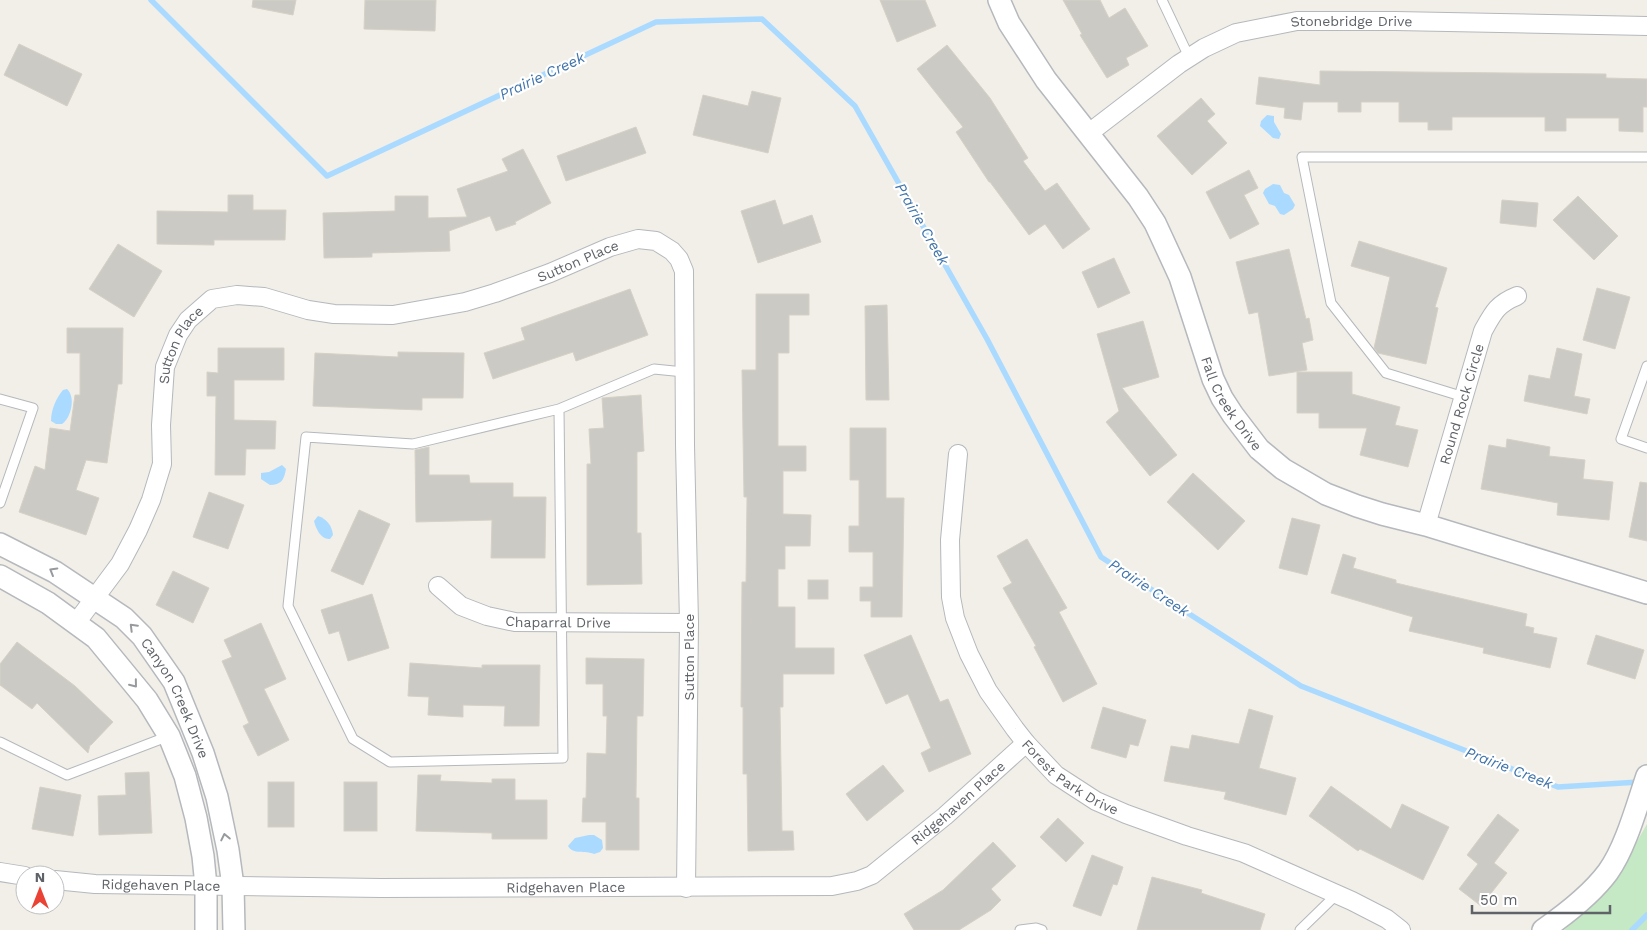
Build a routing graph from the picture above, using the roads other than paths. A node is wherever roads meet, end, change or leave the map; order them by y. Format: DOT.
graph roads {
  1 [pos="999,0"];
  2 [pos="1162,0"];
  3 [pos="1647,26"];
  4 [pos="1189,58"];
  5 [pos="1089,133"];
  6 [pos="1647,157"];
  7 [pos="1517,296"];
  8 [pos="1647,366"];
  9 [pos="684,372"];
  10 [pos="1464,397"];
  11 [pos="0,399"];
  12 [pos="559,409"];
  13 [pos="1647,448"];
  14 [pos="958,454"];
  15 [pos="0,503"];
  16 [pos="1426,525"];
  17 [pos="0,544"];
  18 [pos="0,576"];
  19 [pos="438,586"];
  20 [pos="1647,594"];
  21 [pos="95,597"];
  22 [pos="561,622"];
  23 [pos="76,623"];
  24 [pos="689,623"];
  25 [pos="168,736"];
  26 [pos="0,742"];
  27 [pos="1026,743"];
  28 [pos="1647,776"];
  29 [pos="0,872"];
  30 [pos="15,874"];
  31 [pos="65,881"];
  32 [pos="206,886"];
  33 [pos="232,886"];
  34 [pos="686,888"];
  35 [pos="1337,894"];
  36 [pos="206,930"];
  37 [pos="234,930"];
  38 [pos="1020,930"];
  39 [pos="1042,930"];
  40 [pos="1300,930"];
  41 [pos="1401,930"];
  42 [pos="1543,930"];
  1 -- 5 [label="street, Fall Creek Drive"];
  2 -- 4 [label="lane"];
  3 -- 4 [label="street, Stonebridge Drive"];
  4 -- 5 [label="street, Stonebridge Drive"];
  5 -- 16 [label="street, Fall Creek Drive"];
  6 -- 10 [label="lane"];
  7 -- 10 [label="street, Round Rock Circle"];
  8 -- 13 [label="lane"];
  9 -- 12 [label="lane"];
  9 -- 21 [label="street, Sutton Place"];
  9 -- 24 [label="street, Sutton Place"];
  10 -- 16 [label="street, Round Rock Circle"];
  11 -- 15 [label="lane"];
  12 -- 22 [label="lane"];
  12 -- 22 [label="lane"];
  14 -- 27 [label="street, Forest Park Drive"];
  16 -- 20 [label="street, Fall Creek Drive"];
  21 -- 17 [label="street, Canyon Creek Drive, one-way"];
  18 -- 23 [label="street, Canyon Creek Drive"];
  19 -- 22 [label="street, Chaparral Drive"];
  21 -- 23 [label="street, Sutton Place"];
  33 -- 21 [label="street, Canyon Creek Drive, one-way"];
  22 -- 24 [label="street, Chaparral Drive"];
  23 -- 25 [label="street, Canyon Creek Drive, one-way"];
  24 -- 34 [label="street, Sutton Place"];
  25 -- 26 [label="lane"];
  25 -- 32 [label="street, Canyon Creek Drive"];
  27 -- 34 [label="street, Ridgehaven Place"];
  27 -- 35 [label="street, Forest Park Drive"];
  28 -- 42 [label="street"];
  29 -- 30 [label="street"];
  31 -- 32 [label="street, Ridgehaven Place"];
  32 -- 33 [label="street, Ridgehaven Place"];
  32 -- 36 [label="street, Canyon Creek Drive"];
  33 -- 34 [label="street, Ridgehaven Place"];
  33 -- 37 [label="street, Canyon Creek Drive"];
  35 -- 40 [label="lane"];
  35 -- 41 [label="street, Forest Park Drive"];
  38 -- 39 [label="lane"];
}
